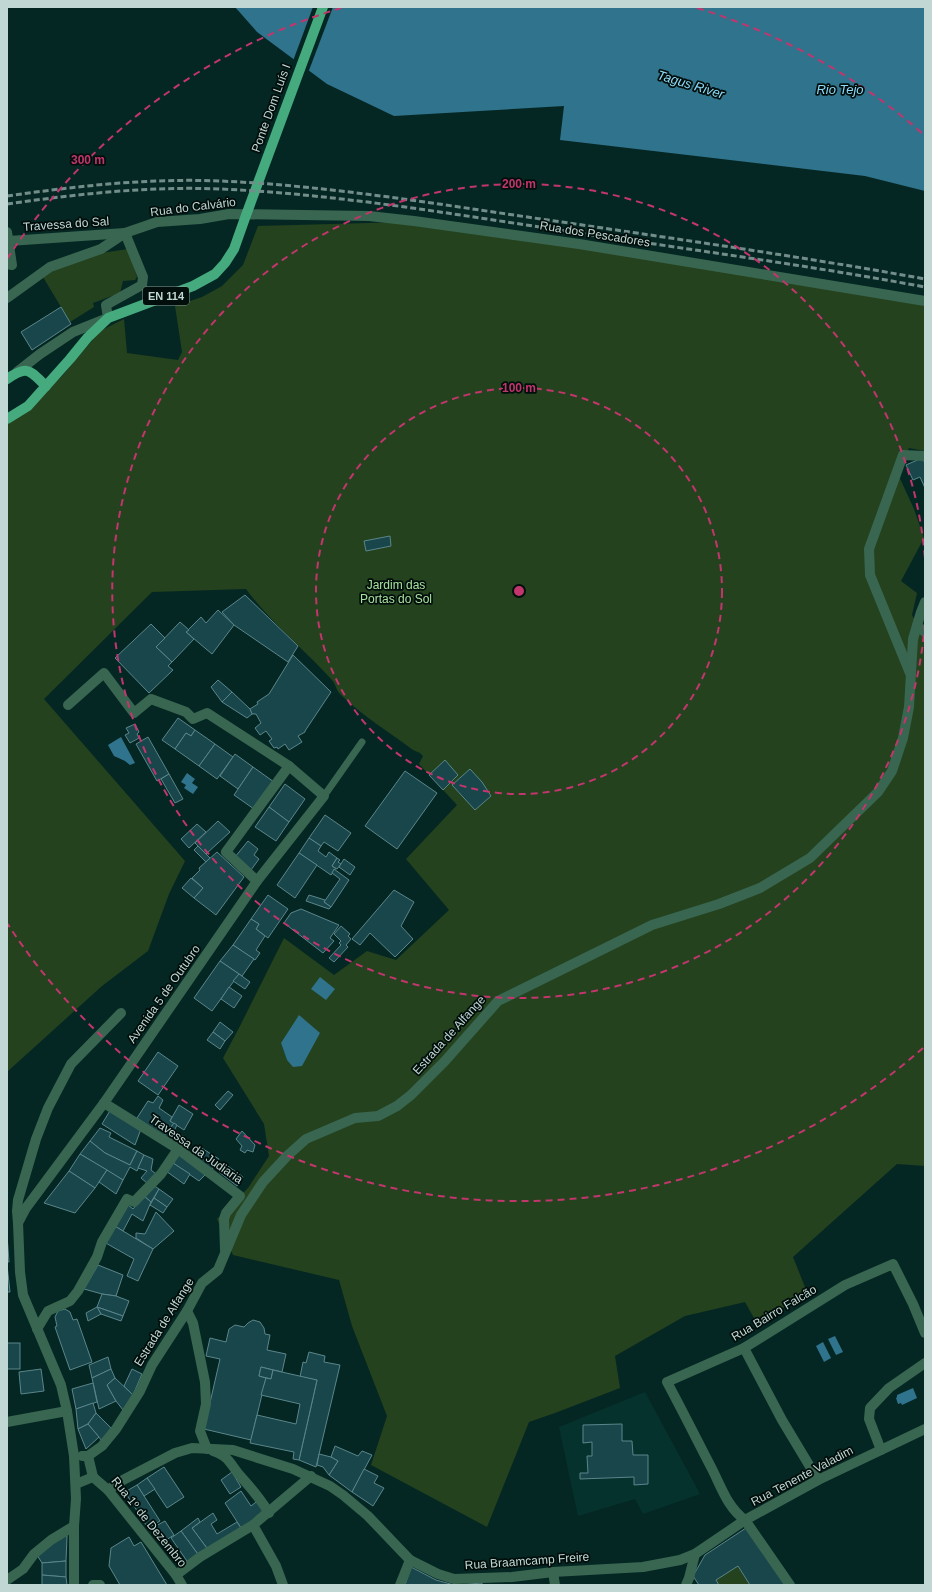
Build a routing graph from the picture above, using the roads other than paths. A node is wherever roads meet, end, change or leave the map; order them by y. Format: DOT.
graph roads {
  1 [pos="323,7"];
  2 [pos="258,214"];
  3 [pos="125,233"];
  4 [pos="8,236"];
  5 [pos="7,264"];
  6 [pos="7,298"];
  7 [pos="925,300"];
  8 [pos="108,318"];
  9 [pos="17,372"];
  10 [pos="7,379"];
  11 [pos="46,386"];
  12 [pos="7,419"];
  13 [pos="925,456"];
  14 [pos="925,602"];
  15 [pos="921,629"];
  16 [pos="911,676"];
  17 [pos="68,705"];
  18 [pos="362,742"];
  19 [pos="289,766"];
  20 [pos="324,796"];
  21 [pos="257,881"];
  22 [pos="121,1013"];
  23 [pos="104,1103"];
  24 [pos="178,1149"];
  25 [pos="18,1223"];
  26 [pos="225,1252"];
  27 [pos="187,1311"];
  28 [pos="924,1327"];
  29 [pos="37,1329"];
  30 [pos="744,1348"];
  31 [pos="925,1363"];
  32 [pos="67,1411"];
  33 [pos="7,1422"];
  34 [pos="925,1428"];
  35 [pos="207,1449"];
  36 [pos="881,1450"];
  37 [pos="74,1456"];
  38 [pos="88,1456"];
  39 [pos="93,1476"];
  40 [pos="311,1476"];
  41 [pos="818,1480"];
  42 [pos="76,1484"];
  43 [pos="108,1490"];
  44 [pos="269,1512"];
  45 [pos="745,1520"];
  46 [pos="253,1525"];
  47 [pos="74,1526"];
  48 [pos="695,1554"];
  49 [pos="410,1560"];
  50 [pos="553,1572"];
  51 [pos="176,1575"];
  52 [pos="7,1580"];
  53 [pos="689,1583"];
  54 [pos="74,1585"];
  55 [pos="93,1585"];
  56 [pos="100,1585"];
  57 [pos="182,1585"];
  58 [pos="283,1585"];
  59 [pos="400,1585"];
  60 [pos="555,1585"];
  61 [pos="790,1585"];
  1 -- 8 [label="main road, Ponte Dom Luís I / EN 114"];
  2 -- 3 [label="street, Rua do Calvário"];
  2 -- 7 [label="street, Rua dos Pescadores"];
  3 -- 4 [label="street, Travessa do Sal"];
  3 -- 6 [label="street, Rua do Calvário"];
  3 -- 8 [label="street"];
  4 -- 5 [label="street"];
  8 -- 9 [label="street"];
  8 -- 11 [label="main road, EN 114"];
  9 -- 10 [label="main road"];
  9 -- 11 [label="main road"];
  11 -- 12 [label="main road, EN 114"];
  13 -- 16 [label="street"];
  14 -- 15 [label="street, Estrada de Alfange"];
  15 -- 16 [label="street, Estrada de Alfange"];
  16 -- 26 [label="street, Estrada de Alfange"];
  17 -- 19 [label="street"];
  18 -- 20 [label="lane"];
  19 -- 20 [label="street"];
  19 -- 21 [label="street"];
  20 -- 21 [label="street, Avenida 5 de Outubro"];
  21 -- 23 [label="street, Avenida 5 de Outubro"];
  22 -- 25 [label="street"];
  23 -- 24 [label="street, Travessa da Judiaria"];
  23 -- 25 [label="street, Avenida 5 de Outubro"];
  24 -- 26 [label="street, Travessa da Judiaria"];
  24 -- 29 [label="street"];
  25 -- 29 [label="street"];
  26 -- 27 [label="street, Estrada de Alfange"];
  27 -- 35 [label="street"];
  27 -- 38 [label="street, Estrada de Alfange"];
  28 -- 30 [label="street, Rua Bairro Falcão"];
  29 -- 32 [label="street"];
  30 -- 41 [label="street"];
  30 -- 45 [label="street, Rua Bairro Falcão"];
  31 -- 36 [label="street"];
  32 -- 33 [label="street"];
  32 -- 37 [label="street"];
  34 -- 36 [label="street, Rua Tenente Valadim"];
  35 -- 40 [label="street, Rua Braamcamp Freire"];
  35 -- 43 [label="street, Rua Braamcamp Freire"];
  35 -- 44 [label="street"];
  36 -- 41 [label="street, Rua Tenente Valadim"];
  37 -- 38 [label="street"];
  37 -- 42 [label="street"];
  38 -- 39 [label="street"];
  39 -- 42 [label="street"];
  39 -- 43 [label="street, Rua 1º de Dezembro"];
  40 -- 44 [label="street"];
  40 -- 49 [label="street, Rua Braamcamp Freire"];
  41 -- 45 [label="street, Rua Tenente Valadim"];
  42 -- 47 [label="street"];
  43 -- 51 [label="street, Rua 1º de Dezembro"];
  44 -- 46 [label="street"];
  45 -- 48 [label="street, Rua Tenente Valadim"];
  45 -- 61 [label="street"];
  46 -- 51 [label="street"];
  46 -- 58 [label="street"];
  47 -- 52 [label="street"];
  47 -- 54 [label="street"];
  48 -- 50 [label="street, Rua Braamcamp Freire"];
  48 -- 53 [label="street"];
  49 -- 50 [label="street, Rua Braamcamp Freire"];
  49 -- 59 [label="street"];
  50 -- 60 [label="street"];
  51 -- 57 [label="street, Rua 1º de Dezembro"];
  55 -- 56 [label="street"];
}
